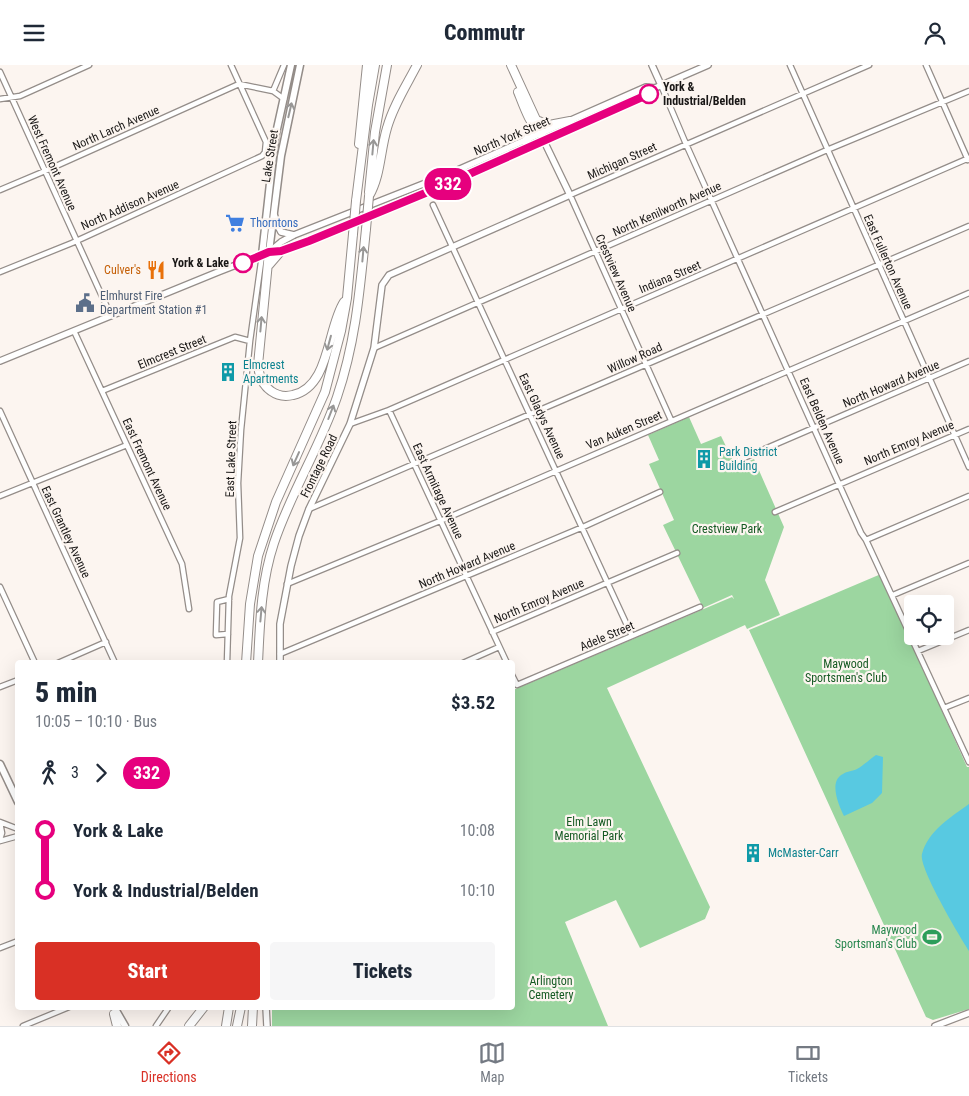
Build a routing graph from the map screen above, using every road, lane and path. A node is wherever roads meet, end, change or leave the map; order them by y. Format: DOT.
graph roads {
  1 [pos="89,65"];
  2 [pos="230,65"];
  3 [pos="284,65"];
  4 [pos="291,65"];
  5 [pos="300,65"];
  6 [pos="367,65"];
  7 [pos="375,65"];
  8 [pos="387,65"];
  9 [pos="417,65"];
  10 [pos="422,65"];
  11 [pos="505,65"];
  12 [pos="511,65"];
  13 [pos="652,65"];
  14 [pos="708,65"];
  15 [pos="790,65"];
  16 [pos="869,65"];
  17 [pos="926,65"];
  18 [pos="0,72"];
  19 [pos="407,83"];
  20 [pos="239,84"];
  21 [pos="658,86"];
  22 [pos="274,91"];
  23 [pos="969,91"];
  24 [pos="802,93"];
  25 [pos="11,97"];
  26 [pos="0,99"];
  27 [pos="284,99"];
  28 [pos="943,103"];
  29 [pos="570,121"];
  30 [pos="534,122"];
  31 [pos="541,135"];
  32 [pos="526,141"];
  33 [pos="686,144"];
  34 [pos="827,150"];
  35 [pos="969,159"];
  36 [pos="45,171"];
  37 [pos="0,190"];
  38 [pos="570,195"];
  39 [pos="369,196"];
  40 [pos="356,201"];
  41 [pos="711,201"];
  42 [pos="434,205"];
  43 [pos="853,208"];
  44 [pos="274,210"];
  45 [pos="969,226"];
  46 [pos="294,235"];
  47 [pos="77,241"];
  48 [pos="453,247"];
  49 [pos="281,251"];
  50 [pos="595,252"];
  51 [pos="266,254"];
  52 [pos="738,259"];
  53 [pos="878,264"];
  54 [pos="268,267"];
  55 [pos="0,272"];
  56 [pos="385,280"];
  57 [pos="969,293"];
  58 [pos="347,298"];
  59 [pos="480,302"];
  60 [pos="621,309"];
  61 [pos="762,313"];
  62 [pos="111,316"];
  63 [pos="904,321"];
  64 [pos="74,331"];
  65 [pos="250,341"];
  66 [pos="374,348"];
  67 [pos="505,359"];
  68 [pos="0,361"];
  69 [pos="969,361"];
  70 [pos="646,364"];
  71 [pos="788,371"];
  72 [pos="929,378"];
  73 [pos="102,391"];
  74 [pos="389,409"];
  75 [pos="0,411"];
  76 [pos="531,415"];
  77 [pos="672,420"];
  78 [pos="350,424"];
  79 [pos="814,428"];
  80 [pos="969,429"];
  81 [pos="955,435"];
  82 [pos="127,445"];
  83 [pos="739,460"];
  84 [pos="414,465"];
  85 [pos="969,467"];
  86 [pos="556,470"];
  87 [pos="33,483"];
  88 [pos="839,484"];
  89 [pos="660,492"];
  90 [pos="0,496"];
  91 [pos="969,496"];
  92 [pos="309,509"];
  93 [pos="775,512"];
  94 [pos="440,521"];
  95 [pos="582,527"];
  96 [pos="866,540"];
  97 [pos="677,553"];
  98 [pos="969,563"];
  99 [pos="466,576"];
  100 [pos="608,582"];
  101 [pos="287,584"];
  102 [pos="0,587"];
  103 [pos="893,595"];
  104 [pos="229,599"];
  105 [pos="700,607"];
  106 [pos="189,609"];
  107 [pos="969,630"];
  108 [pos="492,632"];
  109 [pos="228,634"];
  110 [pos="632,636"];
  111 [pos="106,642"];
  112 [pos="499,647"];
  113 [pos="918,651"];
  114 [pos="280,654"];
  115 [pos="33,660"];
  116 [pos="65,660"];
  117 [pos="114,660"];
  118 [pos="227,660"];
  119 [pos="246,660"];
  120 [pos="258,660"];
  121 [pos="280,660"];
  122 [pos="470,660"];
  123 [pos="506,660"];
  124 [pos="15,681"];
  125 [pos="515,681"];
  126 [pos="0,687"];
  127 [pos="969,698"];
  128 [pos="944,708"];
  129 [pos="969,762"];
  130 [pos="0,764"];
  131 [pos="15,796"];
  132 [pos="0,822"];
  133 [pos="15,828"];
  134 [pos="15,837"];
  135 [pos="0,840"];
  136 [pos="15,942"];
  137 [pos="0,948"];
  138 [pos="62,1010"];
  139 [pos="113,1010"];
  140 [pos="167,1010"];
  141 [pos="202,1010"];
  142 [pos="229,1010"];
  143 [pos="240,1010"];
  144 [pos="253,1010"];
  145 [pos="266,1010"];
  146 [pos="969,1013"];
  147 [pos="23,1026"];
  148 [pos="118,1026"];
  149 [pos="125,1026"];
  150 [pos="156,1026"];
  151 [pos="189,1026"];
  152 [pos="226,1026"];
  153 [pos="237,1026"];
  154 [pos="252,1026"];
  155 [pos="267,1026"];
  156 [pos="935,1026"];
  1 -- 25 [label="street"];
  2 -- 20 [label="street"];
  3 -- 22 [label="street"];
  4 -- 27 [label="main road, Lake Street"];
  44 -- 5 [label="main road, Lake Street, one-way"];
  6 -- 40 [label="highway"];
  7 -- 40 [label="highway"];
  39 -- 8 [label="highway, one-way"];
  9 -- 19 [label="highway"];
  10 -- 19 [label="highway"];
  11 -- 30 [label="highway"];
  12 -- 30 [label="highway"];
  13 -- 21 [label="main road"];
  14 -- 21 [label="main road, North York Street"];
  15 -- 24 [label="street, East Fullerton Avenue"];
  16 -- 24 [label="street, Michigan Street"];
  17 -- 28 [label="street"];
  18 -- 25 [label="street, West Fremont Avenue"];
  19 -- 39 [label="highway"];
  20 -- 22 [label="street"];
  20 -- 36 [label="street, North Larch Avenue"];
  20 -- 47 [label="street, North Addison Avenue"];
  21 -- 29 [label="main road, North York Street"];
  21 -- 31 [label="main road, North York Street"];
  21 -- 33 [label="street, East Belden Avenue"];
  22 -- 27 [label="street"];
  23 -- 28 [label="street, North Kenilworth Avenue"];
  24 -- 33 [label="street, Michigan Street"];
  24 -- 34 [label="street, East Fullerton Avenue"];
  25 -- 26 [label="street"];
  25 -- 36 [label="street, West Fremont Avenue"];
  27 -- 51 [label="main road, Lake Street"];
  28 -- 34 [label="street, North Kenilworth Avenue"];
  28 -- 35 [label="street"];
  29 -- 30 [label="highway"];
  29 -- 31 [label="main road, North York Street"];
  30 -- 31 [label="highway"];
  30 -- 32 [label="highway"];
  31 -- 32 [label="main road, North York Street"];
  31 -- 38 [label="main road, Crestview Avenue"];
  31 -- 49 [label="main road, North York Street"];
  32 -- 46 [label="main road, North York Street"];
  33 -- 38 [label="street, Michigan Street"];
  33 -- 41 [label="street, East Belden Avenue"];
  34 -- 41 [label="street, North Kenilworth Avenue"];
  34 -- 43 [label="street, East Fullerton Avenue"];
  35 -- 43 [label="street, Indiana Street"];
  36 -- 37 [label="street, North Larch Avenue"];
  36 -- 47 [label="street, West Fremont Avenue"];
  38 -- 48 [label="main road, Michigan Street"];
  38 -- 50 [label="street, Crestview Avenue"];
  120 -- 39 [label="highway, one-way, bridge"];
  40 -- 58 [label="highway, bridge"];
  41 -- 50 [label="street, North Kenilworth Avenue"];
  41 -- 52 [label="street, East Belden Avenue"];
  42 -- 48 [label="street, East Gladys Avenue"];
  43 -- 52 [label="street, Indiana Street"];
  43 -- 53 [label="street, East Fullerton Avenue"];
  44 -- 46 [label="main road"];
  44 -- 51 [label="main road, Lake Street"];
  45 -- 53 [label="street, Willow Road"];
  46 -- 51 [label="main road, North York Street"];
  47 -- 55 [label="street, North Addison Avenue"];
  47 -- 62 [label="street, West Fremont Avenue"];
  48 -- 56 [label="main road, Michigan Street"];
  48 -- 59 [label="street, East Gladys Avenue"];
  49 -- 51 [label="main road, North York Street"];
  49 -- 54 [label="highway"];
  50 -- 59 [label="street, North Kenilworth Avenue"];
  50 -- 60 [label="street, Crestview Avenue"];
  51 -- 54 [label="highway"];
  51 -- 62 [label="main road, North York Street"];
  51 -- 65 [label="street, East Lake Street"];
  52 -- 60 [label="street, Indiana Street"];
  52 -- 61 [label="street, East Belden Avenue"];
  53 -- 61 [label="street, Willow Road"];
  53 -- 63 [label="street, East Fullerton Avenue"];
  58 -- 54 [label="highway, one-way"];
  56 -- 66 [label="main road, Frontage Road"];
  57 -- 63 [label="street, Van Auken Street"];
  58 -- 119 [label="highway, one-way"];
  59 -- 66 [label="street, North Kenilworth Avenue"];
  59 -- 67 [label="street, East Gladys Avenue"];
  60 -- 67 [label="street, Indiana Street"];
  60 -- 70 [label="street, Crestview Avenue"];
  61 -- 70 [label="street, Willow Road"];
  61 -- 71 [label="street, East Belden Avenue"];
  62 -- 64 [label="main road, North York Street"];
  63 -- 71 [label="street, Van Auken Street"];
  63 -- 72 [label="street, East Fullerton Avenue"];
  64 -- 68 [label="main road, North York Street"];
  64 -- 73 [label="street, East Fremont Avenue"];
  65 -- 73 [label="street, Elmcrest Street"];
  65 -- 104 [label="street, East Lake Street"];
  66 -- 78 [label="main road, Frontage Road"];
  67 -- 74 [label="street, Indiana Street"];
  67 -- 76 [label="street, East Gladys Avenue"];
  69 -- 72 [label="street, North Howard Avenue"];
  70 -- 76 [label="street, Willow Road"];
  70 -- 77 [label="street, Crestview Avenue"];
  71 -- 77 [label="street, Van Auken Street"];
  71 -- 79 [label="street, East Belden Avenue"];
  72 -- 79 [label="street, North Howard Avenue"];
  72 -- 81 [label="street, East Fullerton Avenue"];
  73 -- 82 [label="street, East Fremont Avenue"];
  74 -- 78 [label="street, Indiana Street"];
  74 -- 84 [label="street, East Armitage Avenue"];
  75 -- 87 [label="street, East Grantley Avenue"];
  76 -- 84 [label="street, Willow Road"];
  76 -- 86 [label="street, East Gladys Avenue"];
  77 -- 86 [label="street, Van Auken Street"];
  78 -- 92 [label="main road, Frontage Road"];
  79 -- 83 [label="street, North Howard Avenue"];
  79 -- 88 [label="street, East Belden Avenue"];
  80 -- 81 [label="street, North Emroy Avenue"];
  81 -- 85 [label="street, East Fullerton Avenue"];
  81 -- 88 [label="street, North Emroy Avenue"];
  82 -- 87 [label="street"];
  82 -- 106 [label="street, East Fremont Avenue"];
  84 -- 92 [label="street, Willow Road"];
  84 -- 94 [label="street, East Armitage Avenue"];
  86 -- 94 [label="street, Van Auken Street"];
  86 -- 95 [label="street, East Gladys Avenue"];
  87 -- 90 [label="street"];
  87 -- 111 [label="street, East Grantley Avenue"];
  88 -- 93 [label="street, North Emroy Avenue"];
  88 -- 96 [label="street, East Belden Avenue"];
  89 -- 95 [label="street, North Howard Avenue"];
  91 -- 96 [label="street"];
  92 -- 101 [label="main road, Frontage Road"];
  94 -- 99 [label="street, East Armitage Avenue"];
  94 -- 101 [label="street, Van Auken Street"];
  95 -- 99 [label="street, North Howard Avenue"];
  95 -- 100 [label="street, East Gladys Avenue"];
  96 -- 103 [label="street, East Belden Avenue"];
  97 -- 100 [label="street, North Emroy Avenue"];
  98 -- 103 [label="street"];
  99 -- 108 [label="street, East Armitage Avenue"];
  99 -- 114 [label="street, North Howard Avenue"];
  100 -- 108 [label="street, North Emroy Avenue"];
  100 -- 110 [label="street, East Gladys Avenue"];
  101 -- 114 [label="main road, Frontage Road"];
  102 -- 115 [label="street"];
  103 -- 113 [label="street, East Belden Avenue"];
  104 -- 109 [label="street, East Lake Street"];
  104 -- 109 [label="street"];
  105 -- 110 [label="street, Adele Street"];
  107 -- 113 [label="street"];
  108 -- 112 [label="street, East Armitage Avenue"];
  109 -- 118 [label="street, East Lake Street"];
  110 -- 125 [label="street, Adele Street"];
  111 -- 116 [label="street"];
  111 -- 117 [label="street, East Grantley Avenue"];
  112 -- 122 [label="street"];
  112 -- 123 [label="street, East Armitage Avenue"];
  113 -- 128 [label="street, East Belden Avenue"];
  114 -- 121 [label="main road, Frontage Road"];
  124 -- 126 [label="street"];
  127 -- 128 [label="street"];
  128 -- 129 [label="street, East Belden Avenue"];
  130 -- 131 [label="main road"];
  132 -- 133 [label="street"];
  132 -- 135 [label="street"];
  134 -- 135 [label="street"];
  136 -- 137 [label="street"];
  138 -- 147 [label="street"];
  139 -- 148 [label="highway"];
  139 -- 149 [label="main road"];
  140 -- 150 [label="street"];
  141 -- 151 [label="highway"];
  142 -- 152 [label="highway"];
  143 -- 153 [label="highway"];
  144 -- 154 [label="highway"];
  145 -- 155 [label="main road"];
  146 -- 156 [label="main road"];
}
